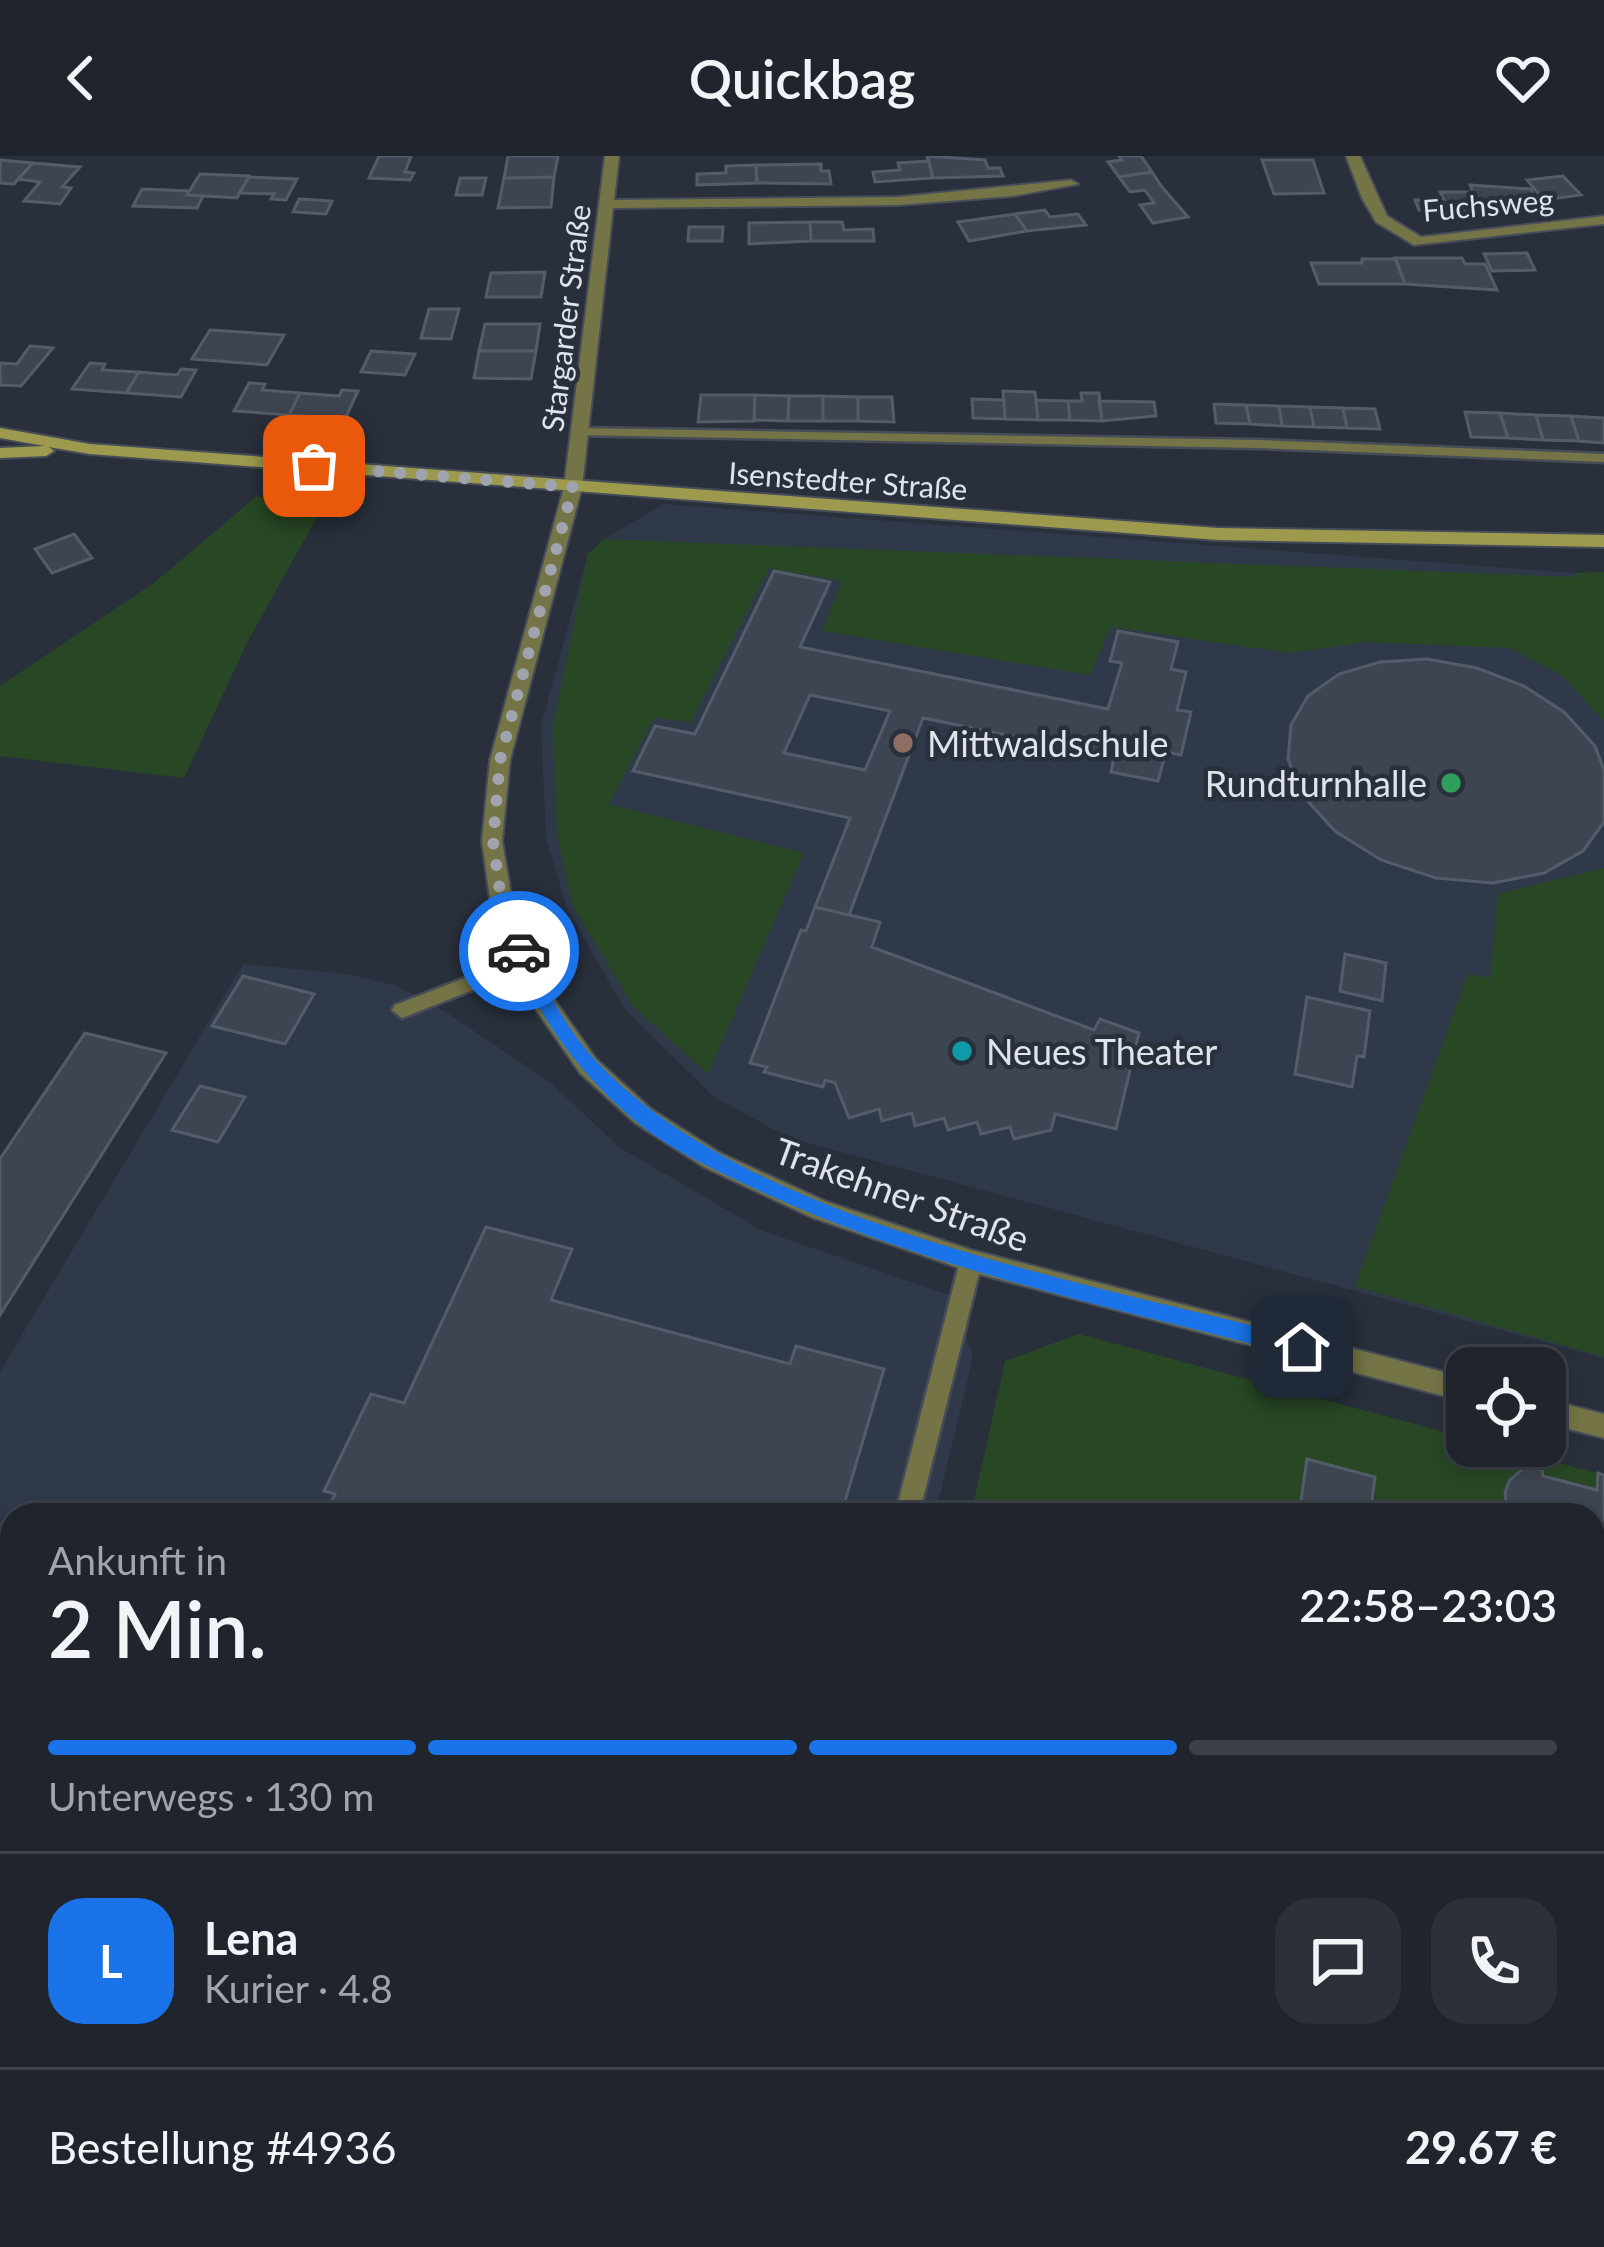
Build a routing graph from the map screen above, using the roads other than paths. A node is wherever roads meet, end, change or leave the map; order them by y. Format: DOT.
graph roads {
  1 [pos="612,156"];
  2 [pos="1353,156"];
  3 [pos="1071,184"];
  4 [pos="606,204"];
  5 [pos="1604,220"];
  6 [pos="579,432"];
  7 [pos="0,433"];
  8 [pos="90,449"];
  9 [pos="0,453"];
  10 [pos="1604,458"];
  11 [pos="573,487"];
  12 [pos="1604,541"];
  13 [pos="524,962"];
  14 [pos="402,1010"];
  15 [pos="971,1261"];
  16 [pos="1446,1385"];
  17 [pos="1566,1416"];
  18 [pos="1604,1426"];
  19 [pos="910,1503"];
  1 -- 4 [label="street, Stargarder Straße"];
  2 -- 5 [label="street, Fuchsweg"];
  3 -- 4 [label="street"];
  4 -- 6 [label="street, Stargarder Straße"];
  6 -- 10 [label="lane"];
  6 -- 11 [label="street, Stargarder Straße"];
  7 -- 8 [label="street, Isenstedter Straße"];
  8 -- 9 [label="street, Isenstedter Straße"];
  8 -- 11 [label="street, Isenstedter Straße"];
  11 -- 12 [label="street, Isenstedter Straße"];
  11 -- 13 [label="street, Trakehner Straße"];
  13 -- 14 [label="lane"];
  13 -- 15 [label="street, Trakehner Straße"];
  15 -- 16 [label="street, Trakehner Straße"];
  15 -- 19 [label="lane"];
  17 -- 18 [label="street"];
}
